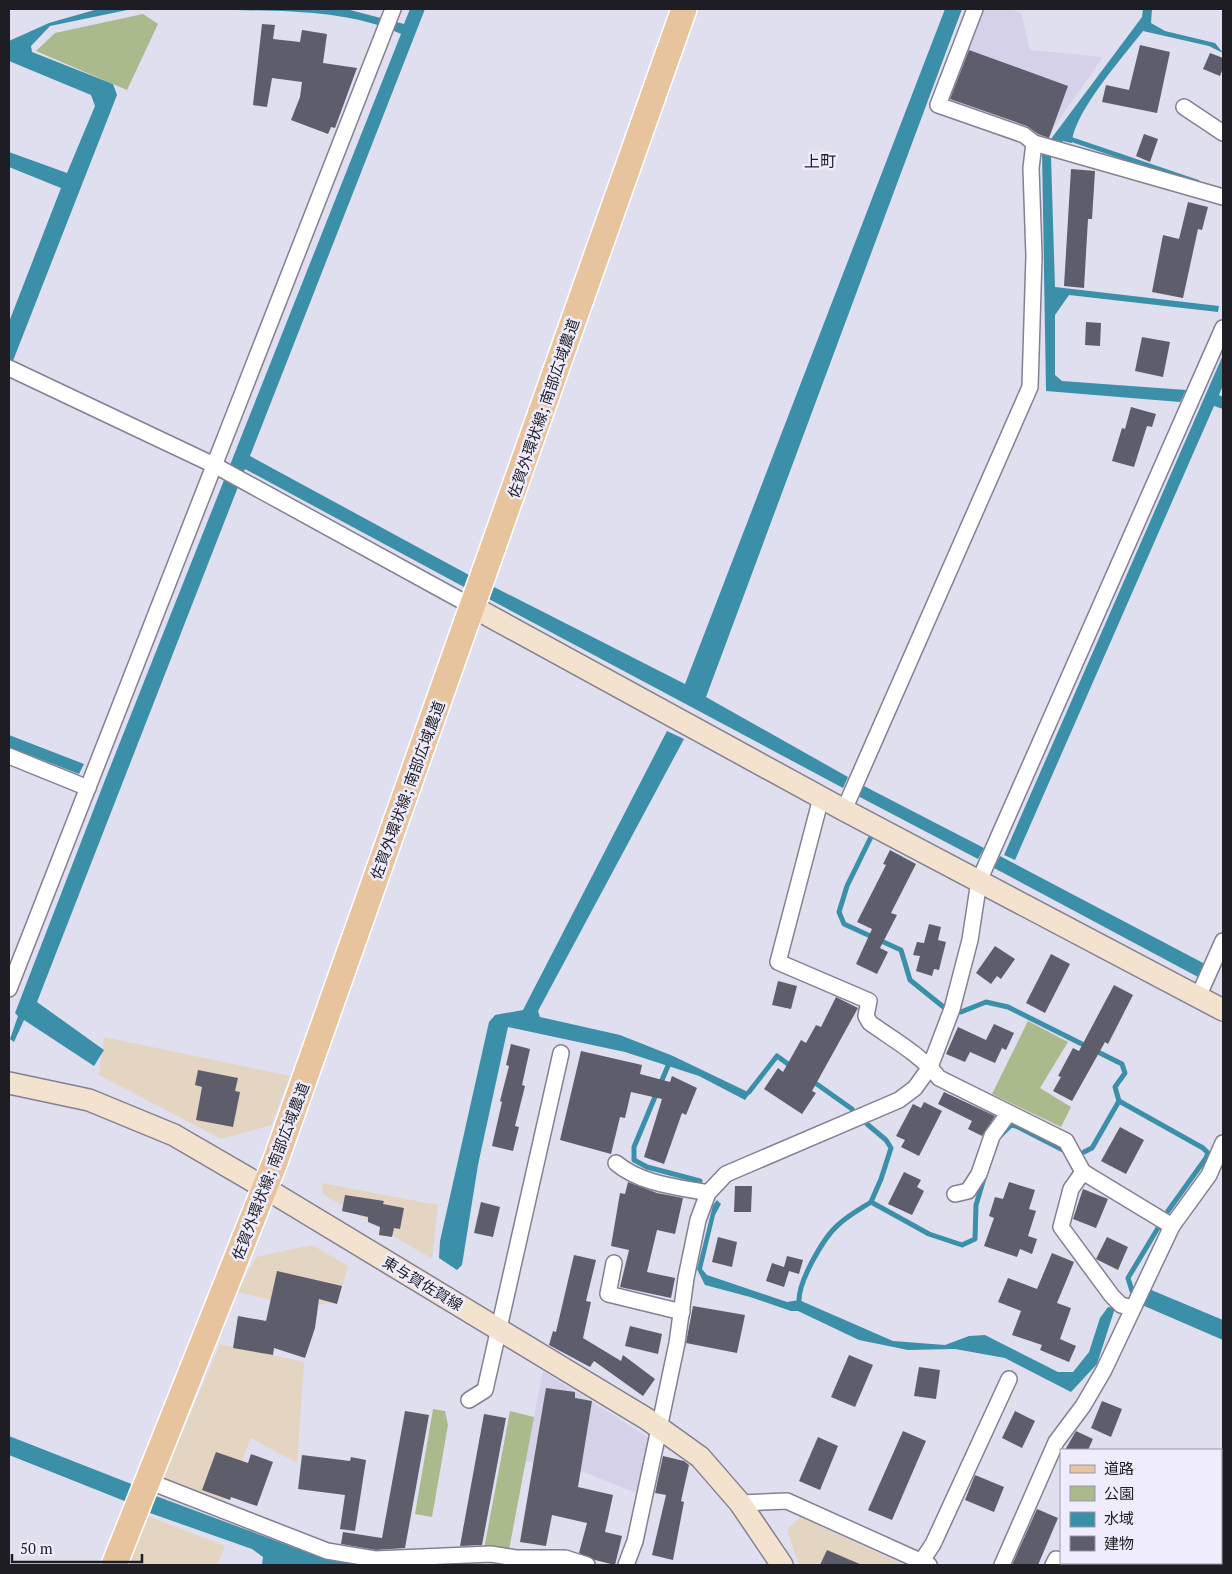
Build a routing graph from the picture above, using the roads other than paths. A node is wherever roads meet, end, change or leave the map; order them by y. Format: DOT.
graph roads {
  1 [pos="684,9"];
  2 [pos="975,9"];
  3 [pos="389,10"];
  4 [pos="1184,107"];
  5 [pos="1223,133"];
  6 [pos="1034,143"];
  7 [pos="1223,197"];
  8 [pos="1223,328"];
  9 [pos="11,369"];
  10 [pos="220,468"];
  11 [pos="472,607"];
  12 [pos="9,756"];
  13 [pos="88,788"];
  14 [pos="821,798"];
  15 [pos="844,810"];
  16 [pos="979,881"];
  17 [pos="1223,940"];
  18 [pos="9,989"];
  19 [pos="1198,997"];
  20 [pos="1223,1010"];
  21 [pos="561,1053"];
  22 [pos="930,1067"];
  23 [pos="9,1083"];
  24 [pos="1008,1114"];
  25 [pos="1223,1143"];
  26 [pos="616,1163"];
  27 [pos="1083,1172"];
  28 [pos="265,1188"];
  29 [pos="708,1193"];
  30 [pos="955,1194"];
  31 [pos="1172,1226"];
  32 [pos="614,1263"];
  33 [pos="1133,1308"];
  34 [pos="682,1312"];
  35 [pos="498,1329"];
  36 [pos="1010,1379"];
  37 [pos="469,1400"];
  38 [pos="660,1427"];
  39 [pos="148,1480"];
  40 [pos="740,1503"];
  41 [pos="924,1564"];
  42 [pos="114,1565"];
  43 [pos="587,1565"];
  44 [pos="626,1565"];
  45 [pos="782,1565"];
  46 [pos="1002,1565"];
  1 -- 11 [label="main road, 佐賀外環状線; 南部広域農道"];
  2 -- 6 [label="street"];
  3 -- 10 [label="street"];
  4 -- 5 [label="street"];
  6 -- 7 [label="street"];
  6 -- 15 [label="street"];
  8 -- 16 [label="street"];
  9 -- 10 [label="street"];
  10 -- 11 [label="street"];
  10 -- 13 [label="street"];
  11 -- 14 [label="main road"];
  11 -- 28 [label="main road, 佐賀外環状線; 南部広域農道"];
  12 -- 13 [label="street"];
  13 -- 18 [label="street"];
  14 -- 15 [label="main road"];
  14 -- 22 [label="street"];
  15 -- 16 [label="main road"];
  16 -- 19 [label="main road"];
  16 -- 22 [label="street"];
  17 -- 19 [label="street"];
  19 -- 20 [label="main road"];
  21 -- 35 [label="street"];
  22 -- 24 [label="street"];
  22 -- 29 [label="street"];
  23 -- 28 [label="main road, 東与賀佐賀線"];
  24 -- 27 [label="street"];
  24 -- 30 [label="street"];
  25 -- 31 [label="street"];
  26 -- 29 [label="street"];
  27 -- 31 [label="street"];
  27 -- 33 [label="street"];
  28 -- 35 [label="main road, 東与賀佐賀線"];
  28 -- 39 [label="main road, 佐賀外環状線; 南部広域農道"];
  29 -- 34 [label="street"];
  31 -- 33 [label="street"];
  32 -- 34 [label="street"];
  33 -- 46 [label="street"];
  34 -- 38 [label="street"];
  35 -- 37 [label="street"];
  35 -- 38 [label="main road, 東与賀佐賀線"];
  36 -- 41 [label="street"];
  38 -- 40 [label="main road, 東与賀佐賀線"];
  38 -- 44 [label="street"];
  39 -- 42 [label="main road, 佐賀外環状線; 南部広域農道"];
  39 -- 43 [label="street"];
  40 -- 41 [label="street"];
  40 -- 45 [label="main road, 東与賀佐賀線"];
}
